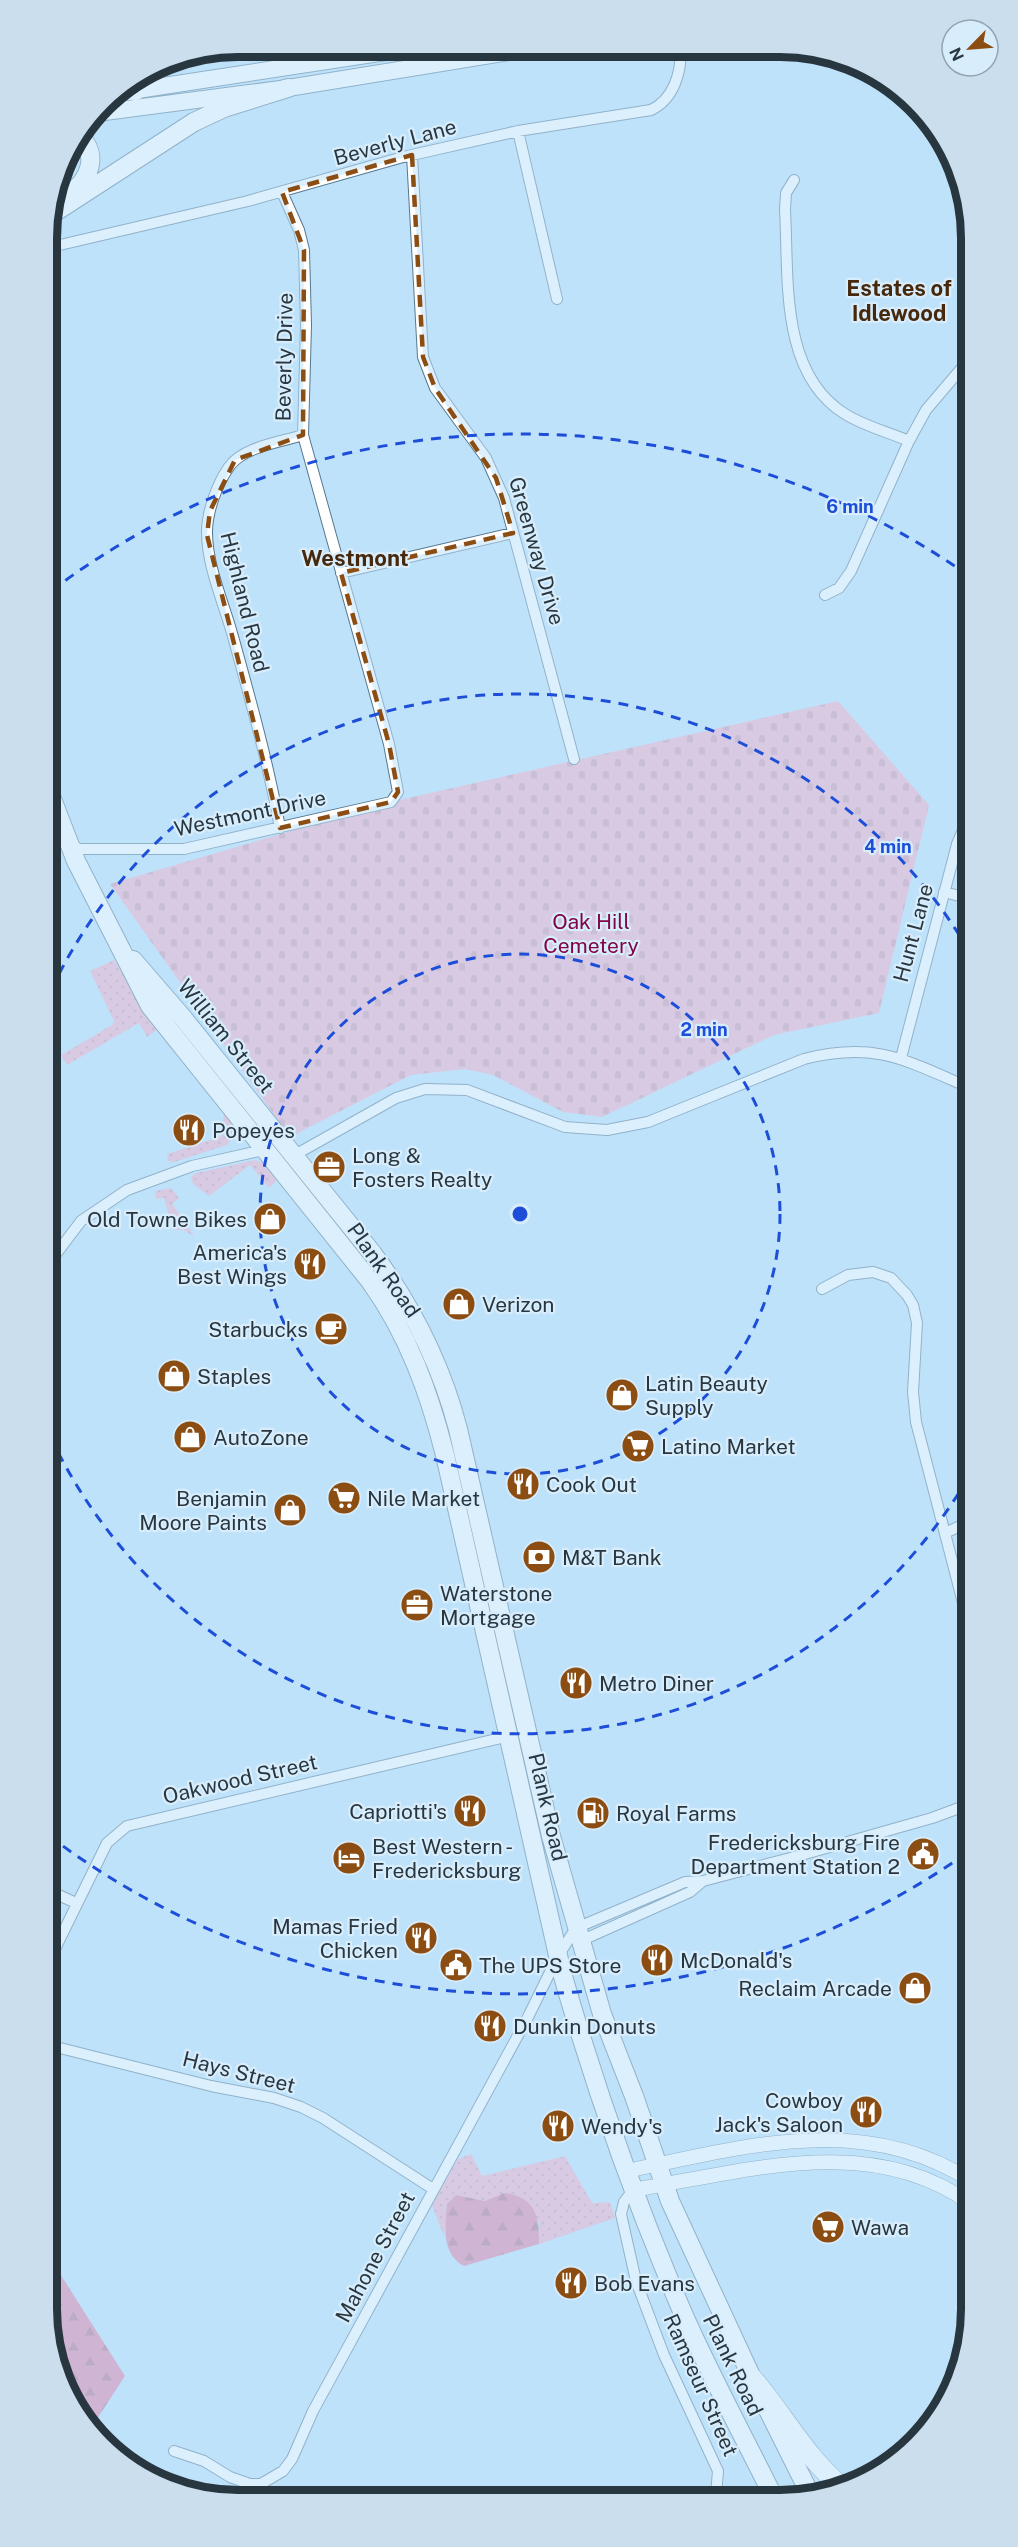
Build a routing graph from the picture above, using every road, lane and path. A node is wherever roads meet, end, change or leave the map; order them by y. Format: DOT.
graph roads {
  1 [pos="351,57"];
  2 [pos="477,57"];
  3 [pos="680,57"];
  4 [pos="288,87"];
  5 [pos="134,89"];
  6 [pos="110,110"];
  7 [pos="518,131"];
  8 [pos="84,143"];
  9 [pos="412,155"];
  10 [pos="794,180"];
  11 [pos="282,192"];
  12 [pos="62,198"];
  13 [pos="59,209"];
  14 [pos="57,246"];
  15 [pos="557,299"];
  16 [pos="961,369"];
  17 [pos="303,435"];
  18 [pos="909,441"];
  19 [pos="513,532"];
  20 [pos="342,573"];
  21 [pos="825,595"];
  22 [pos="574,759"];
  23 [pos="398,792"];
  24 [pos="57,812"];
  25 [pos="280,828"];
  26 [pos="961,835"];
  27 [pos="57,839"];
  28 [pos="68,842"];
  29 [pos="944,892"];
  30 [pos="961,896"];
  31 [pos="120,947"];
  32 [pos="901,1058"];
  33 [pos="961,1084"];
  34 [pos="263,1148"];
  35 [pos="293,1156"];
  36 [pos="57,1253"];
  37 [pos="822,1289"];
  38 [pos="961,1526"];
  39 [pos="945,1533"];
  40 [pos="961,1585"];
  41 [pos="478,1602"];
  42 [pos="505,1633"];
  43 [pos="493,1666"];
  44 [pos="517,1688"];
  45 [pos="509,1736"];
  46 [pos="961,1807"];
  47 [pos="57,1894"];
  48 [pos="76,1903"];
  49 [pos="578,1935"];
  50 [pos="57,1944"];
  51 [pos="558,1956"];
  52 [pos="57,2047"];
  53 [pos="657,2165"];
  54 [pos="627,2171"];
  55 [pos="961,2175"];
  56 [pos="664,2185"];
  57 [pos="433,2189"];
  58 [pos="633,2190"];
  59 [pos="961,2198"];
  60 [pos="752,2378"];
  61 [pos="174,2451"];
  62 [pos="835,2481"];
  63 [pos="807,2488"];
  64 [pos="716,2490"];
  65 [pos="770,2490"];
  1 -- 5 [label="main road"];
  2 -- 4 [label="main road"];
  3 -- 7 [label="street, Beverly Lane"];
  4 -- 6 [label="main road"];
  4 -- 13 [label="highway"];
  7 -- 9 [label="street, Beverly Lane"];
  7 -- 15 [label="street"];
  8 -- 12 [label="highway"];
  9 -- 11 [label="street, Beverly Lane"];
  9 -- 19 [label="street, Greenway Drive"];
  10 -- 18 [label="street"];
  11 -- 14 [label="street"];
  11 -- 17 [label="street, Beverly Drive"];
  16 -- 18 [label="street"];
  17 -- 20 [label="street, Beverly Drive"];
  17 -- 25 [label="street, Highland Road"];
  18 -- 21 [label="street"];
  19 -- 20 [label="street"];
  19 -- 22 [label="street, Greenway Drive"];
  20 -- 23 [label="street, Beverly Drive"];
  23 -- 25 [label="street, Westmont Drive"];
  24 -- 28 [label="highway, William Street"];
  25 -- 28 [label="street, Westmont Drive"];
  26 -- 29 [label="street, Hunt Lane"];
  27 -- 28 [label="street, Westmont Drive"];
  28 -- 31 [label="highway, William Street"];
  29 -- 30 [label="street"];
  29 -- 32 [label="street, Hunt Lane"];
  31 -- 34 [label="highway, William Street"];
  31 -- 35 [label="highway, William Street"];
  32 -- 33 [label="street"];
  32 -- 35 [label="street"];
  34 -- 35 [label="street"];
  34 -- 36 [label="street"];
  34 -- 41 [label="highway, Plank Road"];
  35 -- 42 [label="highway, Plank Road"];
  37 -- 39 [label="street"];
  38 -- 39 [label="street"];
  39 -- 40 [label="street"];
  41 -- 42 [label="highway"];
  41 -- 43 [label="highway, Plank Road"];
  42 -- 44 [label="highway, Plank Road"];
  43 -- 44 [label="highway"];
  43 -- 45 [label="highway, Plank Road"];
  44 -- 49 [label="highway, Plank Road"];
  45 -- 48 [label="street, Oakwood Street"];
  45 -- 51 [label="highway, Plank Road"];
  46 -- 49 [label="street"];
  47 -- 48 [label="street"];
  48 -- 50 [label="street, Oakwood Street"];
  49 -- 51 [label="street, Mahone Street"];
  49 -- 53 [label="highway, Plank Road"];
  51 -- 54 [label="highway, Plank Road"];
  51 -- 57 [label="street, Mahone Street"];
  52 -- 57 [label="street, Hays Street"];
  53 -- 54 [label="street"];
  53 -- 55 [label="street"];
  53 -- 56 [label="highway, Plank Road"];
  54 -- 58 [label="highway, Plank Road"];
  56 -- 58 [label="street"];
  56 -- 59 [label="street"];
  56 -- 60 [label="highway, Plank Road"];
  57 -- 61 [label="street, Mahone Street"];
  58 -- 64 [label="street, Ramseur Street"];
  58 -- 65 [label="highway, Plank Road"];
  60 -- 62 [label="highway"];
  60 -- 63 [label="highway, Plank Road"];
}
